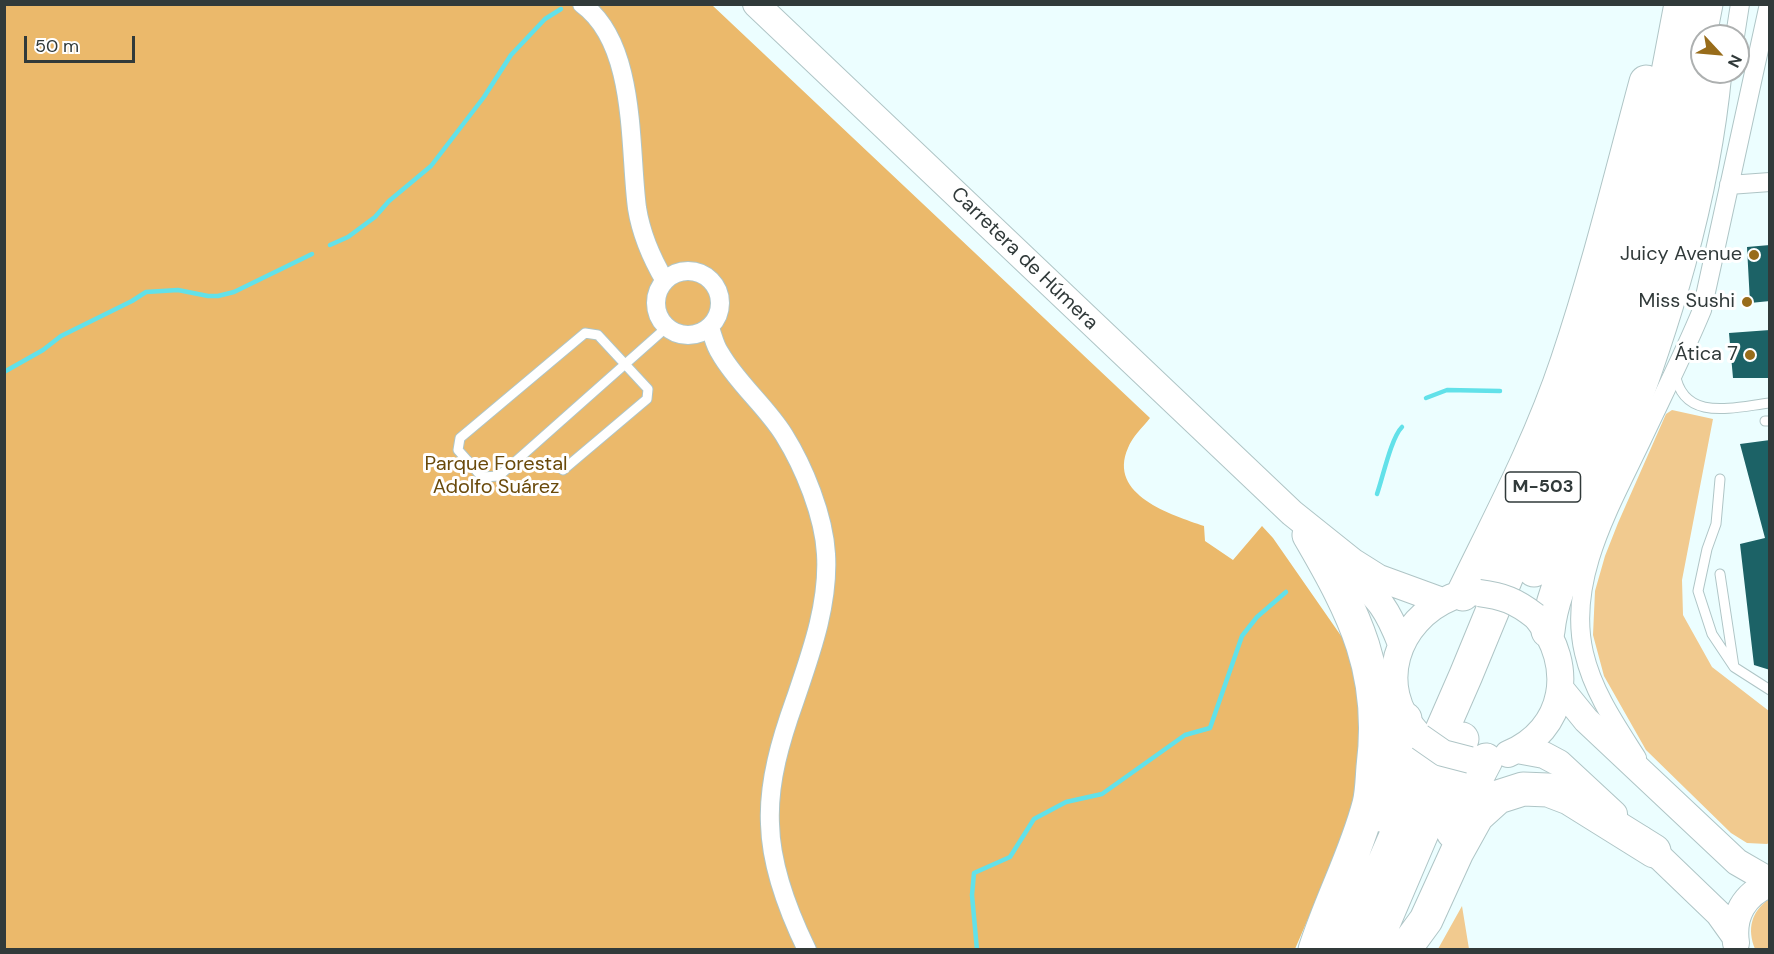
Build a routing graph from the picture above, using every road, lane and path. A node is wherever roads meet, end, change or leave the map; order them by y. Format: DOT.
graph roads {
  1 [pos="582,4"];
  2 [pos="756,4"];
  3 [pos="1667,4"];
  4 [pos="1682,4"];
  5 [pos="1706,4"];
  6 [pos="1741,4"];
  7 [pos="1769,4"];
  8 [pos="1729,24"];
  9 [pos="1714,84"];
  10 [pos="1727,84"];
  11 [pos="1770,183"];
  12 [pos="1714,185"];
  13 [pos="665,281"];
  14 [pos="667,327"];
  15 [pos="710,328"];
  16 [pos="625,363"];
  17 [pos="1675,371"];
  18 [pos="1770,403"];
  19 [pos="564,470"];
  20 [pos="1720,479"];
  21 [pos="1300,524"];
  22 [pos="1720,574"];
  23 [pos="1461,596"];
  24 [pos="1541,623"];
  25 [pos="1401,644"];
  26 [pos="1734,666"];
  27 [pos="1560,688"];
  28 [pos="1770,690"];
  29 [pos="1412,728"];
  30 [pos="1517,750"];
  31 [pos="1478,760"];
  32 [pos="1649,778"];
  33 [pos="1654,851"];
  34 [pos="1770,883"];
  35 [pos="1736,942"];
  36 [pos="807,950"];
  37 [pos="1315,950"];
  38 [pos="1322,950"];
  39 [pos="1346,950"];
  40 [pos="1372,950"];
  41 [pos="1403,950"];
  1 -- 13 [label="street"];
  2 -- 21 [label="main road, Carretera de Húmera"];
  3 -- 23 [label="highway, M-503"];
  4 -- 39 [label="highway, M-503"];
  5 -- 40 [label="highway, M-503"];
  6 -- 8 [label="street"];
  7 -- 12 [label="street"];
  9 -- 12 [label="highway, M-503"];
  10 -- 12 [label="street"];
  11 -- 12 [label="street"];
  12 -- 17 [label="street"];
  12 -- 24 [label="highway, M-503"];
  13 -- 14 [label="street"];
  13 -- 15 [label="street"];
  14 -- 15 [label="street"];
  14 -- 16 [label="lane"];
  15 -- 36 [label="street"];
  16 -- 16 [label="lane"];
  16 -- 19 [label="lane"];
  17 -- 18 [label="lane"];
  17 -- 32 [label="street"];
  20 -- 26 [label="lane"];
  21 -- 23 [label="main road, Carretera de Húmera"];
  21 -- 25 [label="main road, Carretera de Húmera"];
  21 -- 37 [label="highway"];
  22 -- 26 [label="lane"];
  23 -- 24 [label="main road, bridge"];
  23 -- 25 [label="main road"];
  24 -- 27 [label="main road"];
  25 -- 29 [label="main road"];
  26 -- 28 [label="lane"];
  27 -- 30 [label="main road"];
  27 -- 32 [label="main road"];
  29 -- 31 [label="main road, bridge"];
  29 -- 38 [label="highway"];
  30 -- 31 [label="main road"];
  30 -- 33 [label="main road"];
  31 -- 41 [label="highway"];
  32 -- 34 [label="main road"];
  33 -- 35 [label="main road"];
  33 -- 41 [label="highway"];
  34 -- 35 [label="main road"];
}
